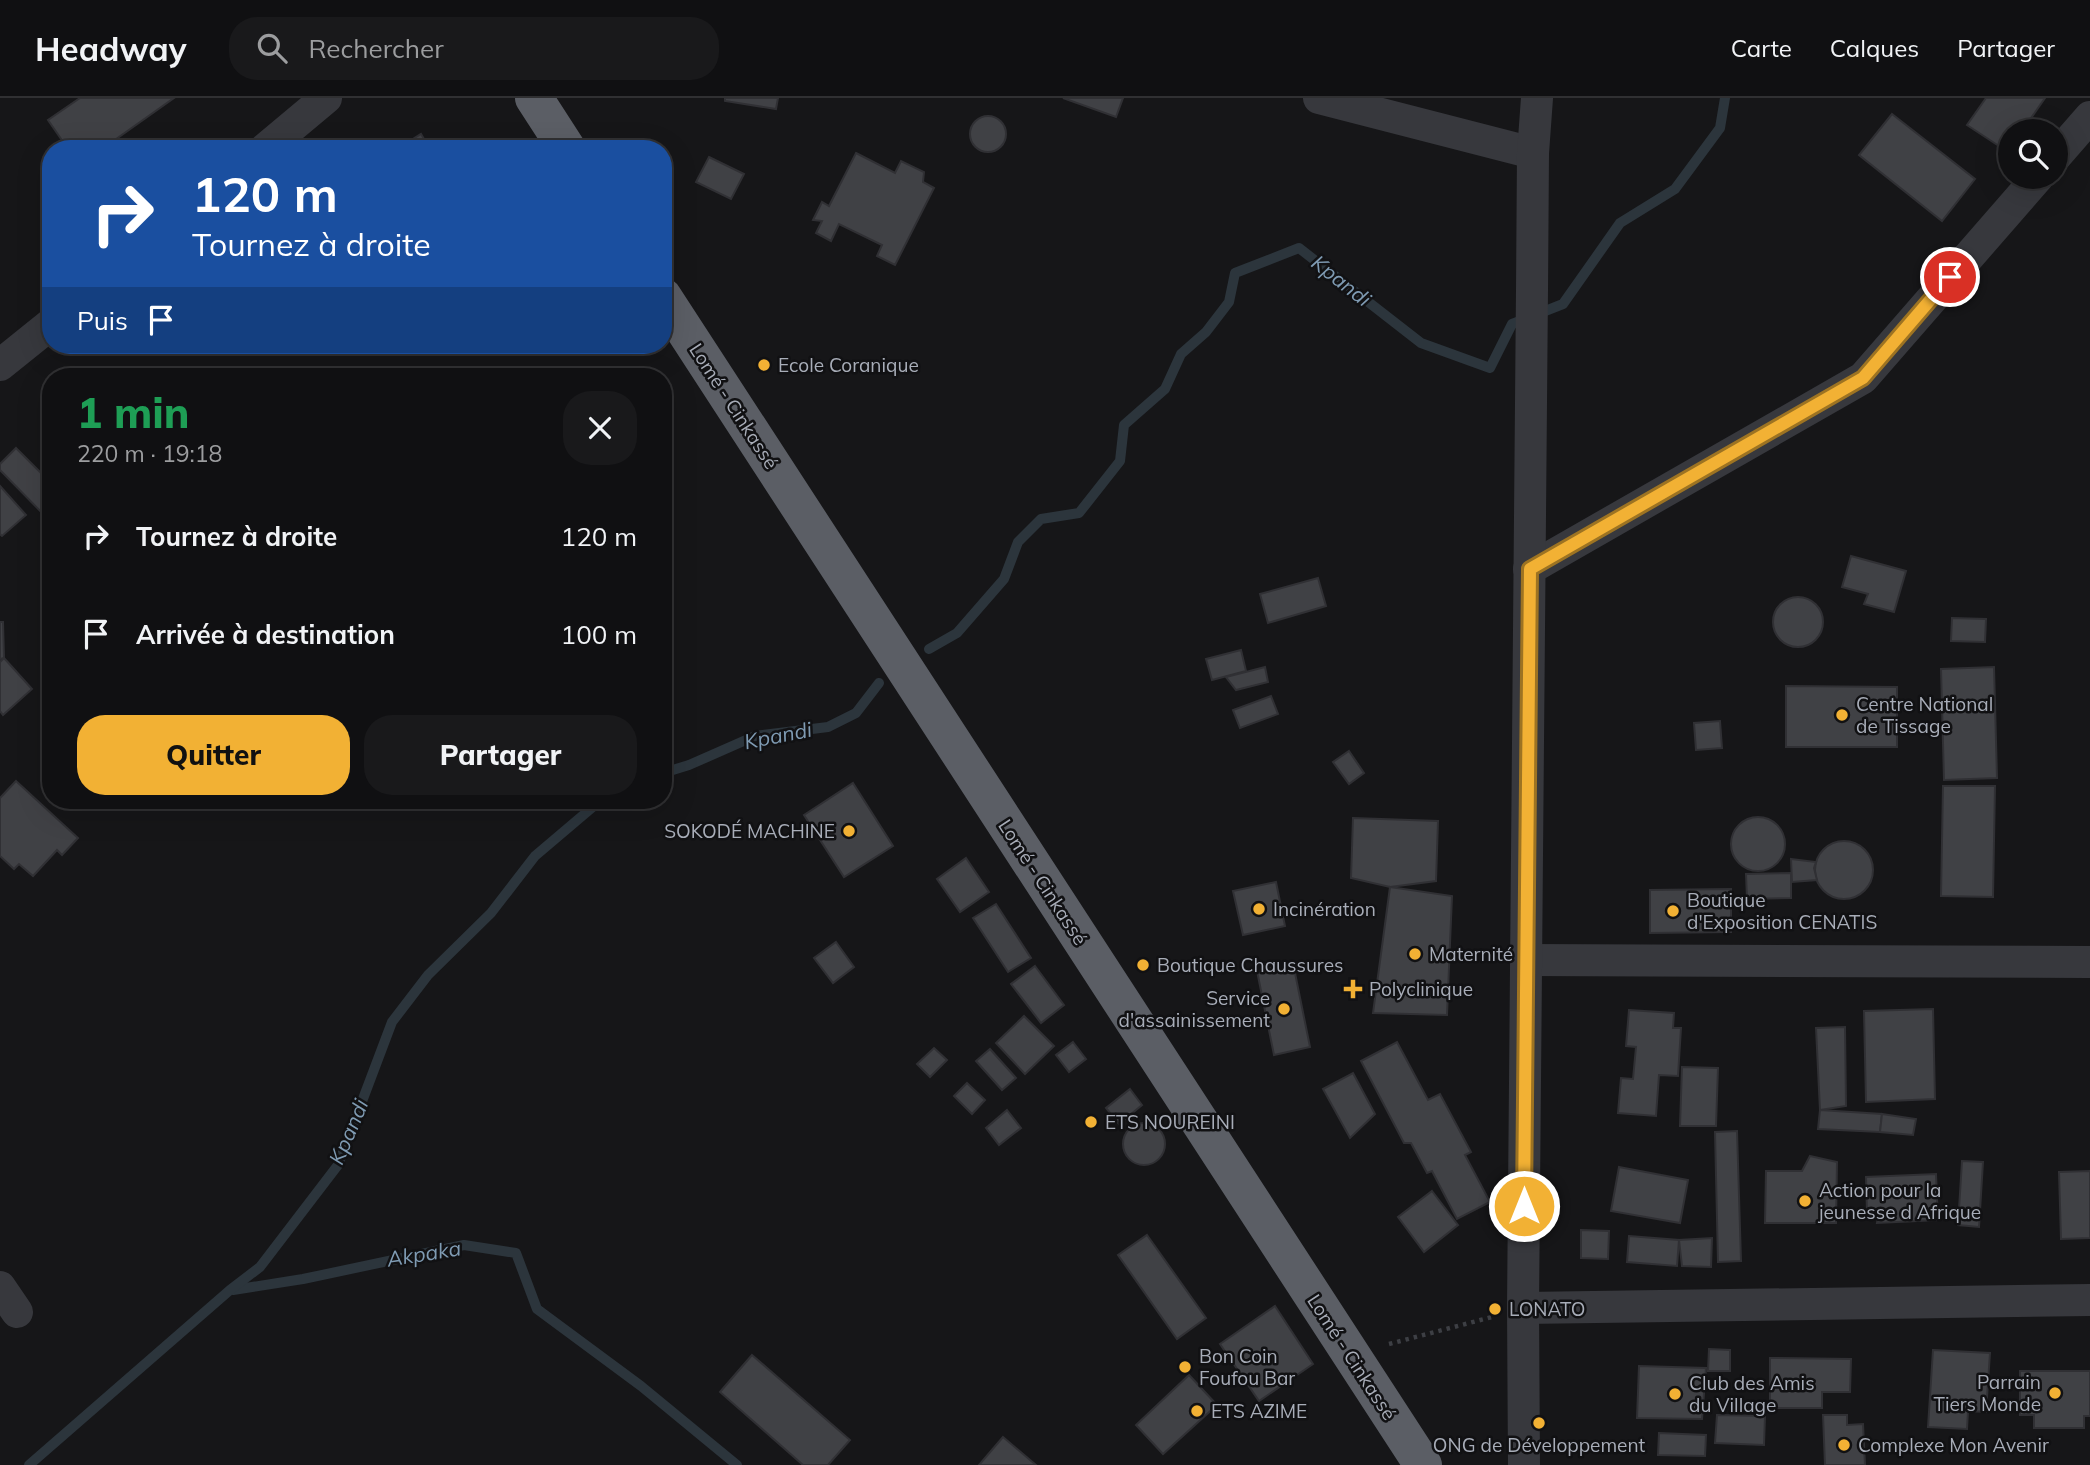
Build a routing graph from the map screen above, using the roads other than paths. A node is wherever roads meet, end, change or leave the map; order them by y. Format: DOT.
graph roads {
  1 [pos="326,98"];
  2 [pos="534,98"];
  3 [pos="1319,98"];
  4 [pos="1536,98"];
  5 [pos="2090,117"];
  6 [pos="276,140"];
  7 [pos="561,140"];
  8 [pos="2068,142"];
  9 [pos="1533,153"];
  10 [pos="2028,189"];
  11 [pos="672,312"];
  12 [pos="42,331"];
  13 [pos="0,365"];
  14 [pos="1530,569"];
  15 [pos="1526,960"];
  16 [pos="2090,962"];
  17 [pos="2090,1300"];
  18 [pos="1523,1308"];
  19 [pos="1423,1465"];
  20 [pos="1524,1465"];
  1 -- 6 [label="street"];
  2 -- 7 [label="highway"];
  3 -- 9 [label="street"];
  4 -- 9 [label="street"];
  5 -- 8 [label="street"];
  9 -- 14 [label="street"];
  10 -- 14 [label="street"];
  11 -- 19 [label="highway, Lomé - Cinkassé"];
  12 -- 13 [label="street"];
  14 -- 15 [label="street"];
  15 -- 16 [label="street"];
  15 -- 18 [label="street"];
  17 -- 18 [label="street"];
  18 -- 20 [label="street"];
}
